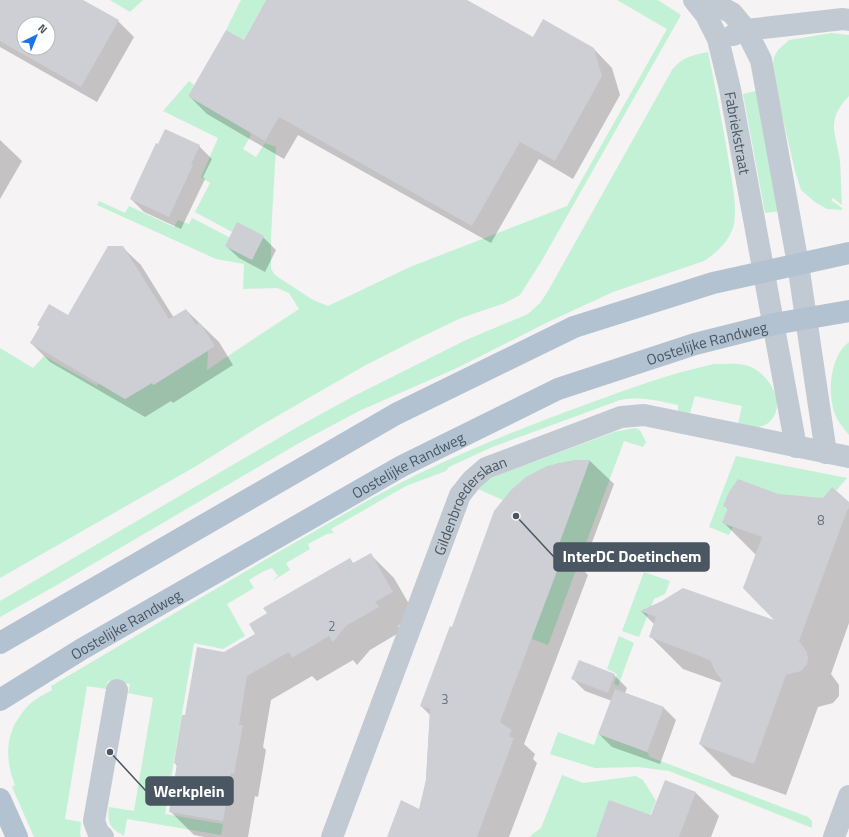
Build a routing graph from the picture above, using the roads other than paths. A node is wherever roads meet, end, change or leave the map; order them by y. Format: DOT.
graph roads {
  1 [pos="694,0"];
  2 [pos="706,0"];
  3 [pos="849,20"];
  4 [pos="746,30"];
  5 [pos="718,39"];
  6 [pos="849,253"];
  7 [pos="798,264"];
  8 [pos="764,272"];
  9 [pos="849,311"];
  10 [pos="806,318"];
  11 [pos="774,324"];
  12 [pos="796,447"];
  13 [pos="826,453"];
  14 [pos="849,457"];
  15 [pos="0,643"];
  16 [pos="118,690"];
  17 [pos="0,700"];
  18 [pos="849,796"];
  19 [pos="0,799"];
  20 [pos="18,837"];
  21 [pos="103,837"];
  22 [pos="332,837"];
  23 [pos="834,837"];
  1 -- 5 [label="street, Fabriekstraat"];
  2 -- 4 [label="street"];
  3 -- 4 [label="street"];
  4 -- 5 [label="street"];
  4 -- 7 [label="street"];
  5 -- 8 [label="street, Fabriekstraat"];
  6 -- 7 [label="main road"];
  7 -- 8 [label="main road"];
  7 -- 10 [label="street"];
  8 -- 11 [label="street, Fabriekstraat"];
  8 -- 15 [label="main road"];
  9 -- 10 [label="main road, Oostelijke Randweg"];
  10 -- 11 [label="main road, Oostelijke Randweg"];
  10 -- 13 [label="street"];
  11 -- 12 [label="street"];
  11 -- 17 [label="main road, Oostelijke Randweg"];
  12 -- 13 [label="street, Gildenbroederslaan"];
  12 -- 22 [label="street, Gildenbroederslaan"];
  13 -- 14 [label="street, Gildenbroederslaan"];
  16 -- 21 [label="street"];
  18 -- 23 [label="street"];
  19 -- 20 [label="main road"];
}
